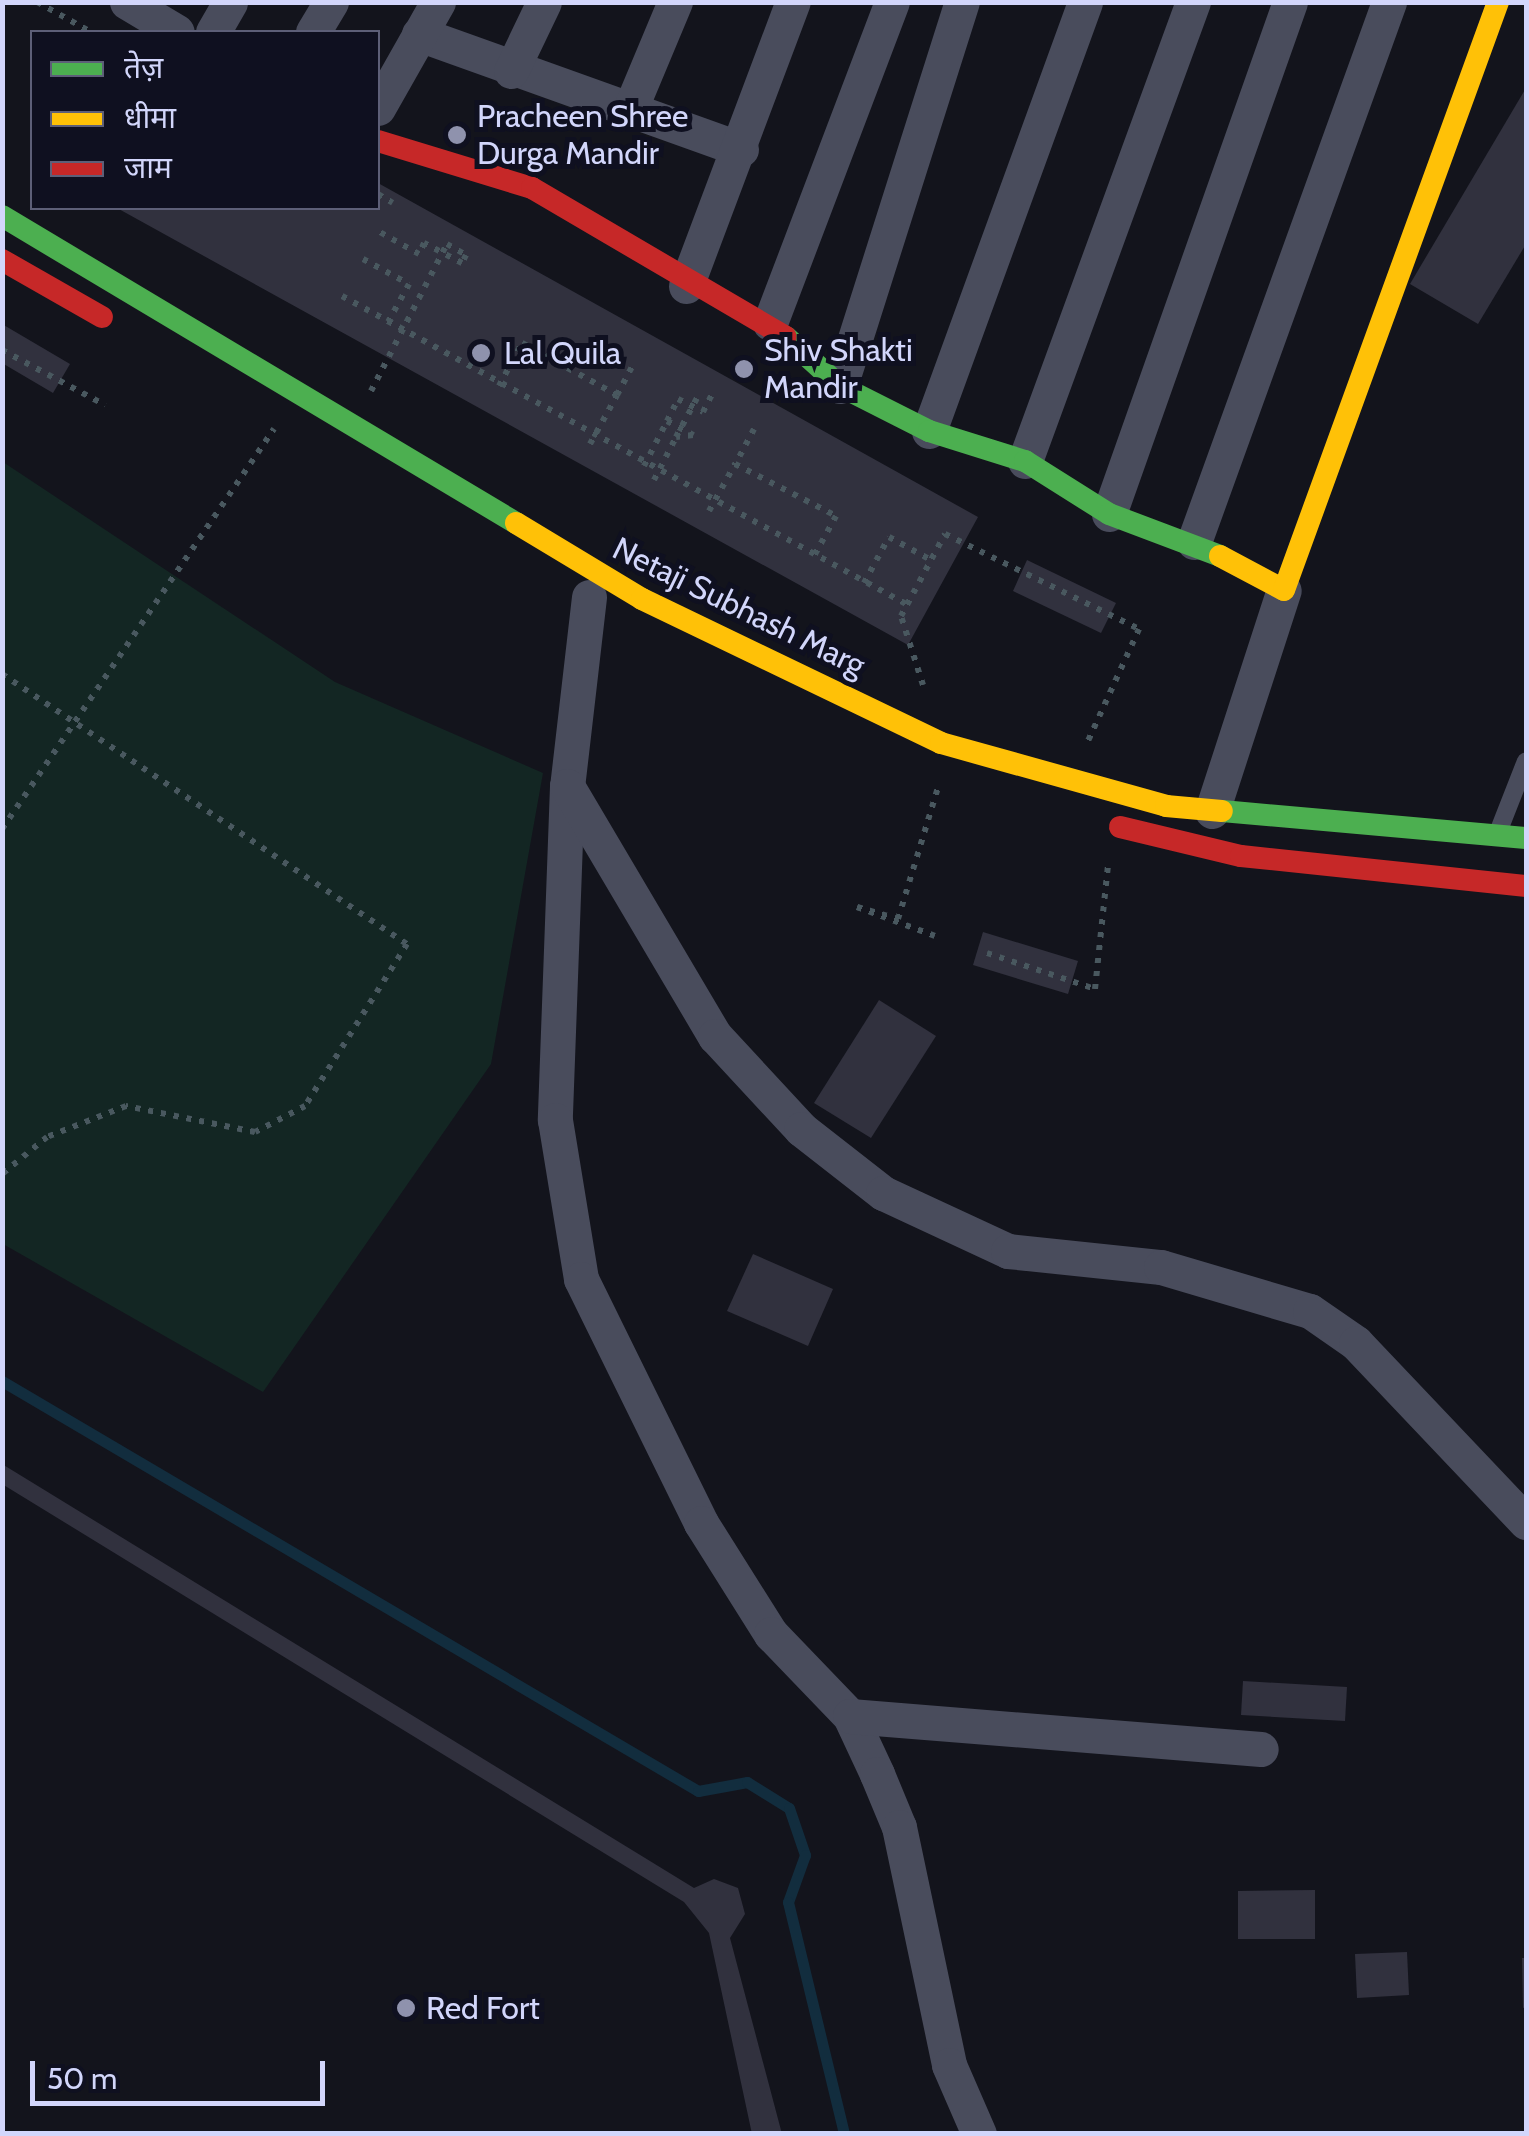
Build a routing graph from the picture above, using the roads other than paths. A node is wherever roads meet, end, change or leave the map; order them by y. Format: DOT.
graph roads {
  1 [pos="127,2"];
  2 [pos="230,2"];
  3 [pos="331,2"];
  4 [pos="438,2"];
  5 [pos="544,2"];
  6 [pos="675,2"];
  7 [pos="792,2"];
  8 [pos="892,2"];
  9 [pos="962,2"];
  10 [pos="1086,2"];
  11 [pos="1192,2"];
  12 [pos="1290,2"];
  13 [pos="1390,2"];
  14 [pos="1498,2"];
  15 [pos="174,30"];
  16 [pos="215,30"];
  17 [pos="315,30"];
  18 [pos="420,34"];
  19 [pos="510,71"];
  20 [pos="380,104"];
  21 [pos="631,107"];
  22 [pos="380,142"];
  23 [pos="742,148"];
  24 [pos="2,216"];
  25 [pos="2,260"];
  26 [pos="686,286"];
  27 [pos="770,323"];
  28 [pos="133,335"];
  29 [pos="840,386"];
  30 [pos="928,432"];
  31 [pos="1026,461"];
  32 [pos="1109,514"];
  33 [pos="486,538"];
  34 [pos="1194,542"];
  35 [pos="1284,590"];
  36 [pos="590,596"];
  37 [pos="1526,761"];
  38 [pos="568,786"];
  39 [pos="1000,788"];
  40 [pos="1212,811"];
  41 [pos="1103,822"];
  42 [pos="1497,836"];
  43 [pos="1526,838"];
  44 [pos="1526,886"];
  45 [pos="1526,1522"];
  46 [pos="850,1716"];
  47 [pos="1261,1749"];
  48 [pos="979,2134"];
  1 -- 15 [label="street"];
  2 -- 16 [label="street"];
  3 -- 17 [label="street"];
  4 -- 18 [label="street"];
  5 -- 19 [label="street"];
  6 -- 21 [label="street"];
  7 -- 23 [label="street"];
  8 -- 27 [label="street"];
  9 -- 29 [label="street"];
  10 -- 30 [label="street"];
  11 -- 31 [label="street"];
  12 -- 32 [label="street"];
  13 -- 34 [label="street"];
  14 -- 35 [label="main road"];
  18 -- 19 [label="street"];
  18 -- 20 [label="street"];
  19 -- 21 [label="street"];
  21 -- 23 [label="street"];
  22 -- 26 [label="main road"];
  23 -- 26 [label="street"];
  24 -- 40 [label="main road, Netaji Subhash Marg"];
  25 -- 28 [label="main road"];
  26 -- 27 [label="main road"];
  27 -- 29 [label="main road"];
  29 -- 30 [label="main road"];
  30 -- 31 [label="main road"];
  31 -- 32 [label="main road"];
  32 -- 34 [label="main road"];
  33 -- 36 [label="main road, Netaji Subhash Marg"];
  34 -- 35 [label="main road"];
  35 -- 40 [label="street"];
  36 -- 38 [label="street"];
  36 -- 39 [label="main road, Netaji Subhash Marg"];
  37 -- 42 [label="lane"];
  38 -- 45 [label="street"];
  38 -- 46 [label="street"];
  40 -- 42 [label="main road, Netaji Subhash Marg"];
  41 -- 44 [label="main road"];
  42 -- 43 [label="main road, Netaji Subhash Marg"];
  46 -- 47 [label="street"];
  46 -- 48 [label="street"];
}
